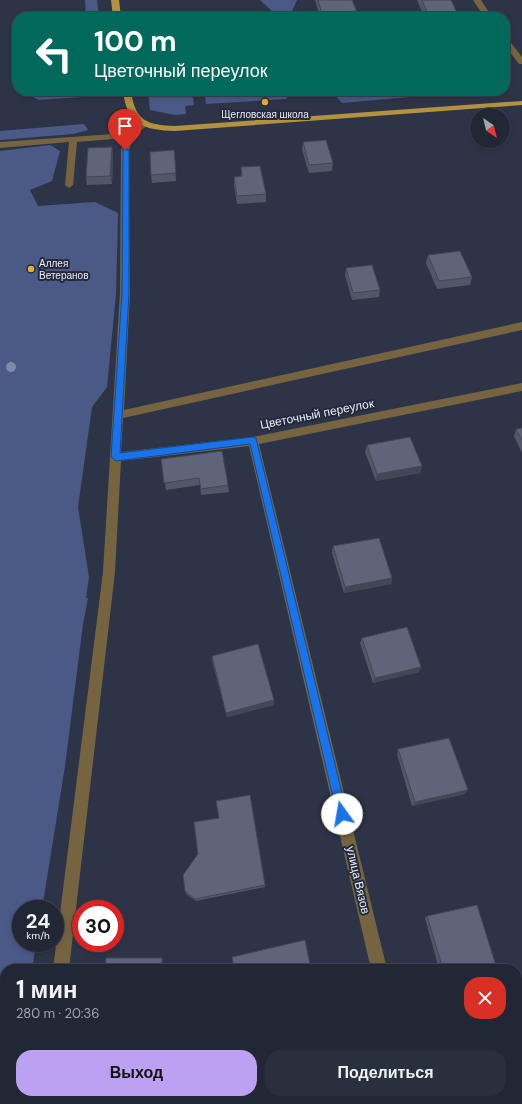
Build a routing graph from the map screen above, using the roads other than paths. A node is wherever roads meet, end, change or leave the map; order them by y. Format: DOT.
graph roads {
  1 [pos="115,0"];
  2 [pos="477,0"];
  3 [pos="116,12"];
  4 [pos="485,12"];
  5 [pos="510,47"];
  6 [pos="522,62"];
  7 [pos="128,96"];
  8 [pos="522,103"];
  9 [pos="145,124"];
  10 [pos="130,135"];
  11 [pos="73,139"];
  12 [pos="0,145"];
  13 [pos="69,185"];
  14 [pos="522,326"];
  15 [pos="522,387"];
  16 [pos="118,415"];
  17 [pos="253,441"];
  18 [pos="116,457"];
  19 [pos="62,964"];
  20 [pos="378,964"];
  1 -- 3 [label="main road"];
  2 -- 4 [label="street"];
  5 -- 6 [label="street"];
  7 -- 9 [label="main road"];
  8 -- 9 [label="main road"];
  9 -- 10 [label="street"];
  10 -- 11 [label="street"];
  10 -- 16 [label="street"];
  11 -- 12 [label="street"];
  11 -- 13 [label="street"];
  14 -- 16 [label="street"];
  15 -- 17 [label="street, Цветочный переулок"];
  16 -- 18 [label="street"];
  17 -- 18 [label="street, Цветочный переулок"];
  17 -- 20 [label="street, улица Вязов"];
  18 -- 19 [label="street"];
}
